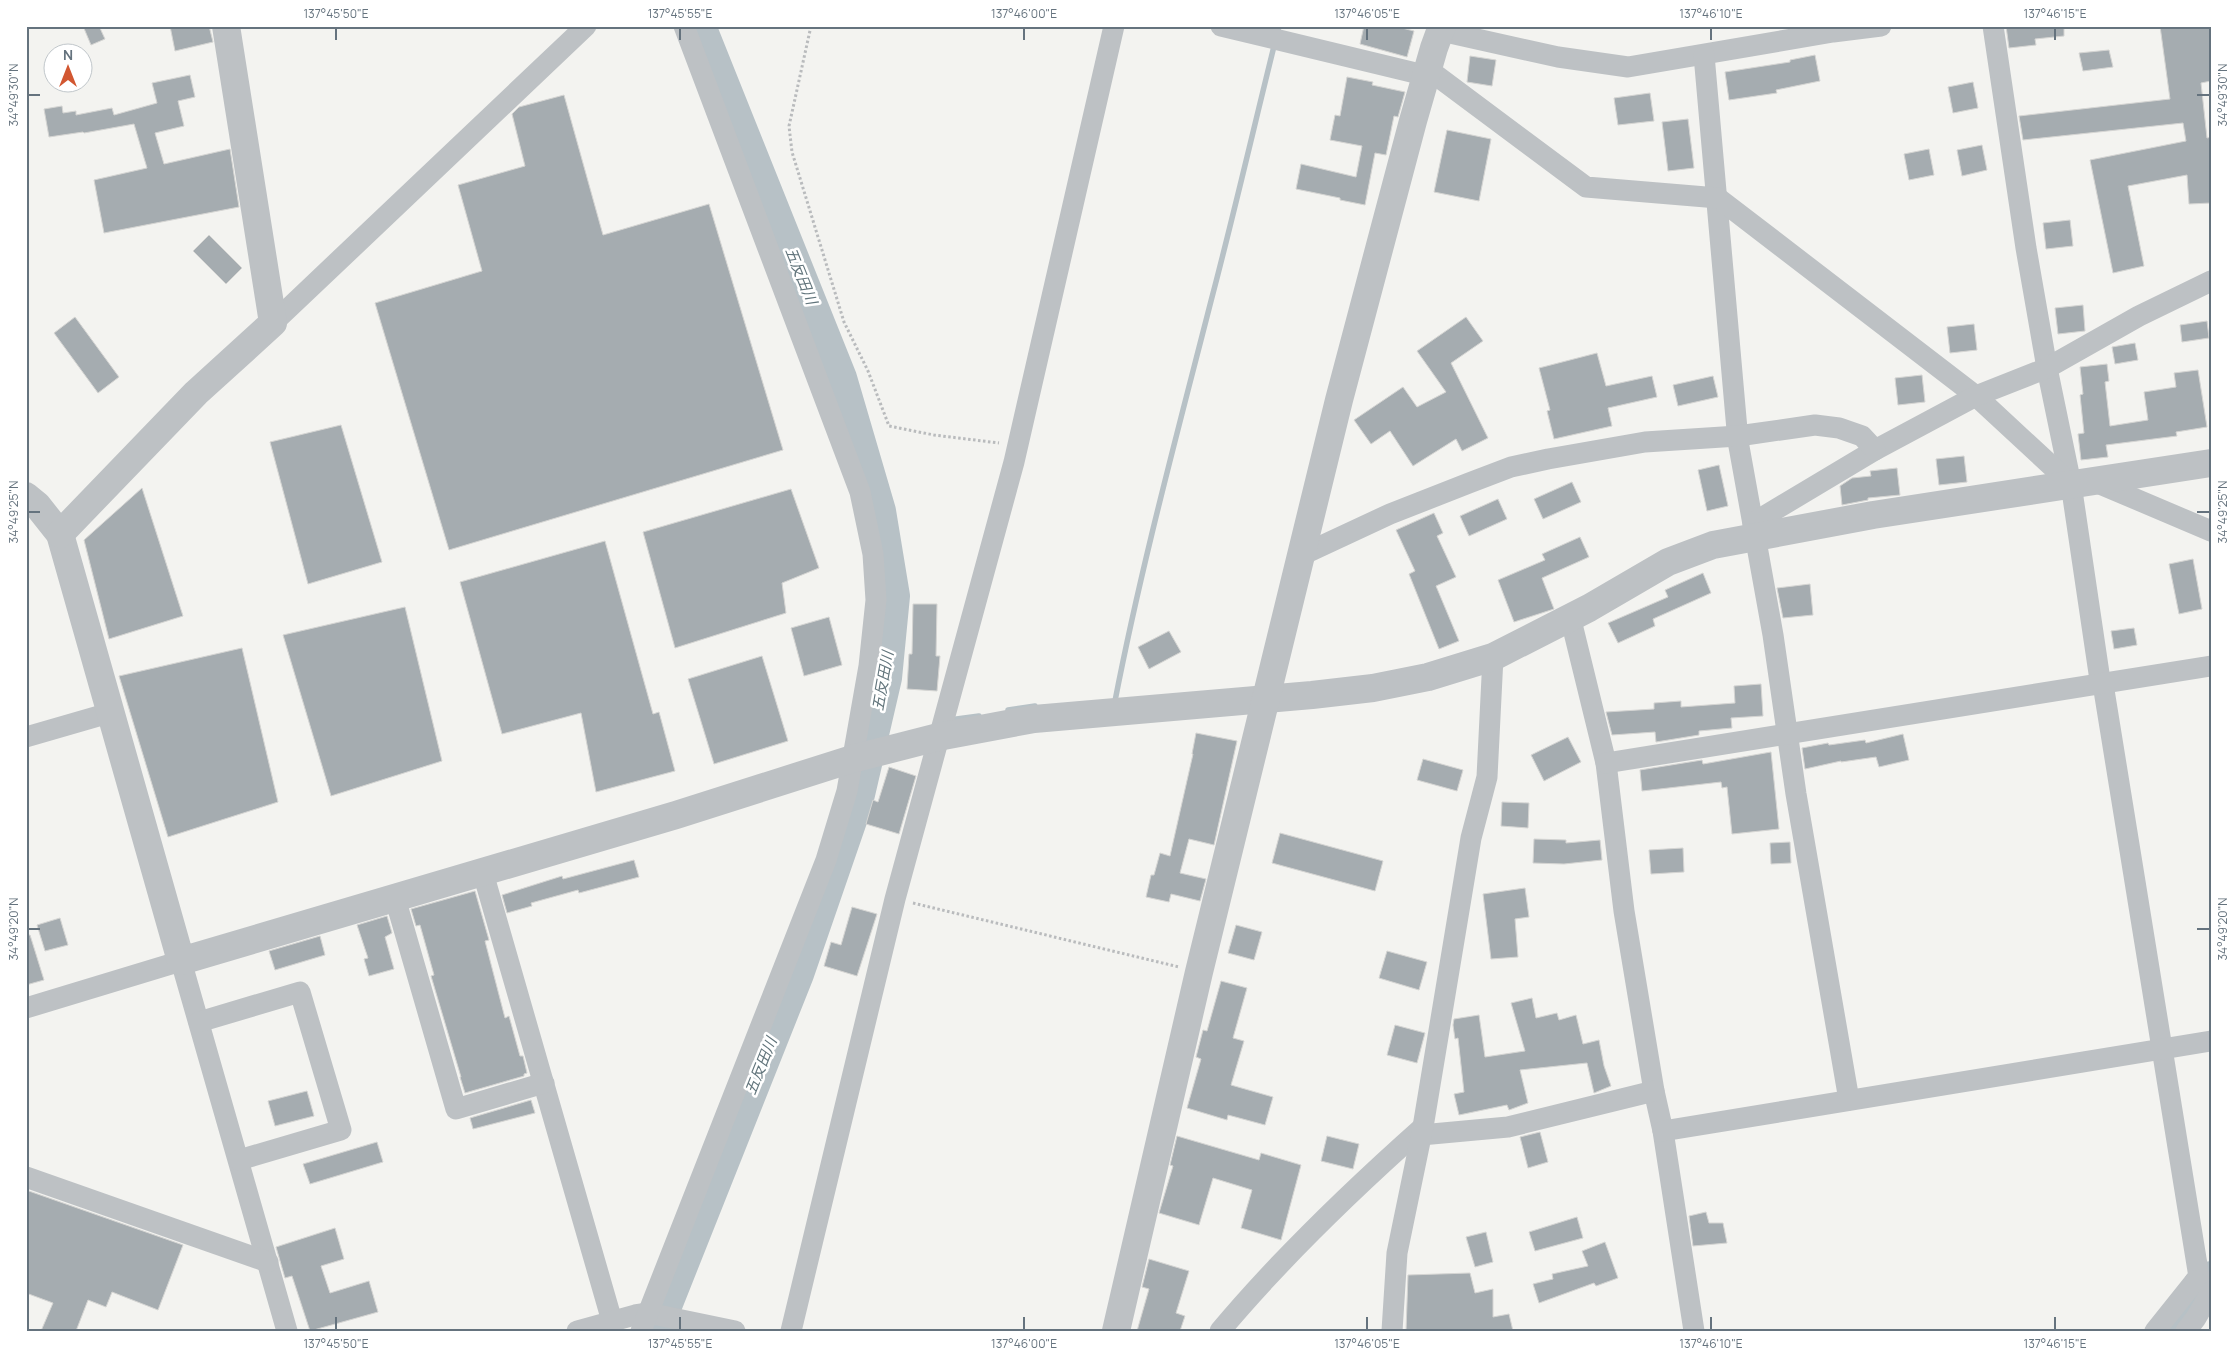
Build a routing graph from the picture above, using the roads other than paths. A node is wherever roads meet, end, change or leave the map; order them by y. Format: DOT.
graph roads {
  1 [pos="226,26"];
  2 [pos="586,26"];
  3 [pos="684,26"];
  4 [pos="1114,26"];
  5 [pos="1221,26"];
  6 [pos="1881,26"];
  7 [pos="1993,26"];
  8 [pos="1442,29"];
  9 [pos="1832,29"];
  10 [pos="1704,54"];
  11 [pos="1428,73"];
  12 [pos="1718,198"];
  13 [pos="2211,281"];
  14 [pos="273,324"];
  15 [pos="2047,368"];
  16 [pos="1976,396"];
  17 [pos="1738,436"];
  18 [pos="1875,450"];
  19 [pos="2211,463"];
  20 [pos="2082,482"];
  21 [pos="26,496"];
  22 [pos="1754,529"];
  23 [pos="2211,530"];
  24 [pos="60,534"];
  25 [pos="1302,555"];
  26 [pos="1570,616"];
  27 [pos="1493,657"];
  28 [pos="2211,666"];
  29 [pos="2103,684"];
  30 [pos="1268,697"];
  31 [pos="109,713"];
  32 [pos="941,727"];
  33 [pos="1788,735"];
  34 [pos="26,737"];
  35 [pos="865,757"];
  36 [pos="1606,763"];
  37 [pos="483,872"];
  38 [pos="395,898"];
  39 [pos="181,961"];
  40 [pos="26,1008"];
  41 [pos="199,1022"];
  42 [pos="2211,1040"];
  43 [pos="2161,1049"];
  44 [pos="544,1083"];
  45 [pos="1654,1091"];
  46 [pos="1849,1100"];
  47 [pos="1422,1131"];
  48 [pos="1663,1131"];
  49 [pos="238,1160"];
  50 [pos="26,1177"];
  51 [pos="268,1262"];
  52 [pos="2205,1287"];
  53 [pos="646,1319"];
  54 [pos="612,1321"];
  55 [pos="672,1322"];
  56 [pos="287,1331"];
  57 [pos="577,1331"];
  58 [pos="735,1331"];
  59 [pos="791,1331"];
  60 [pos="1116,1331"];
  61 [pos="1220,1331"];
  62 [pos="1392,1331"];
  63 [pos="1694,1331"];
  64 [pos="2155,1331"];
  65 [pos="2186,1331"];
  1 -- 14 [label="street"];
  2 -- 14 [label="street"];
  3 -- 35 [label="street"];
  4 -- 32 [label="street"];
  5 -- 11 [label="street"];
  6 -- 9 [label="street"];
  7 -- 15 [label="street"];
  8 -- 10 [label="street"];
  8 -- 11 [label="street"];
  9 -- 10 [label="street"];
  10 -- 12 [label="street"];
  11 -- 12 [label="street"];
  11 -- 25 [label="street"];
  12 -- 16 [label="street"];
  12 -- 17 [label="street"];
  13 -- 15 [label="street"];
  14 -- 24 [label="street"];
  15 -- 16 [label="street"];
  15 -- 20 [label="street"];
  16 -- 18 [label="street"];
  16 -- 20 [label="street"];
  17 -- 18 [label="street"];
  17 -- 22 [label="street"];
  17 -- 25 [label="street"];
  18 -- 22 [label="street"];
  19 -- 20 [label="street"];
  20 -- 22 [label="street"];
  20 -- 23 [label="street"];
  20 -- 29 [label="street"];
  21 -- 24 [label="street"];
  22 -- 26 [label="street"];
  22 -- 33 [label="street"];
  24 -- 31 [label="street"];
  25 -- 30 [label="street"];
  26 -- 27 [label="street"];
  26 -- 36 [label="street"];
  27 -- 30 [label="street"];
  27 -- 47 [label="street"];
  28 -- 29 [label="street"];
  29 -- 33 [label="street"];
  29 -- 43 [label="street"];
  30 -- 32 [label="street"];
  30 -- 60 [label="street"];
  31 -- 34 [label="street"];
  31 -- 39 [label="street"];
  32 -- 35 [label="street"];
  32 -- 59 [label="street"];
  33 -- 36 [label="street"];
  33 -- 46 [label="street"];
  35 -- 37 [label="street"];
  35 -- 53 [label="street"];
  36 -- 45 [label="street"];
  37 -- 38 [label="street"];
  37 -- 44 [label="street"];
  38 -- 39 [label="street"];
  38 -- 44 [label="street"];
  39 -- 40 [label="street"];
  39 -- 41 [label="street"];
  41 -- 49 [label="street"];
  41 -- 49 [label="street"];
  42 -- 43 [label="street"];
  43 -- 46 [label="street"];
  43 -- 52 [label="street"];
  44 -- 54 [label="street"];
  45 -- 47 [label="street"];
  45 -- 48 [label="street"];
  46 -- 48 [label="street"];
  47 -- 61 [label="street"];
  47 -- 62 [label="street"];
  48 -- 63 [label="street"];
  49 -- 51 [label="street"];
  50 -- 51 [label="street"];
  51 -- 56 [label="street"];
  52 -- 64 [label="street"];
  52 -- 65 [label="street"];
  53 -- 54 [label="street"];
  53 -- 55 [label="street"];
  54 -- 57 [label="street"];
  55 -- 58 [label="street"];
}
